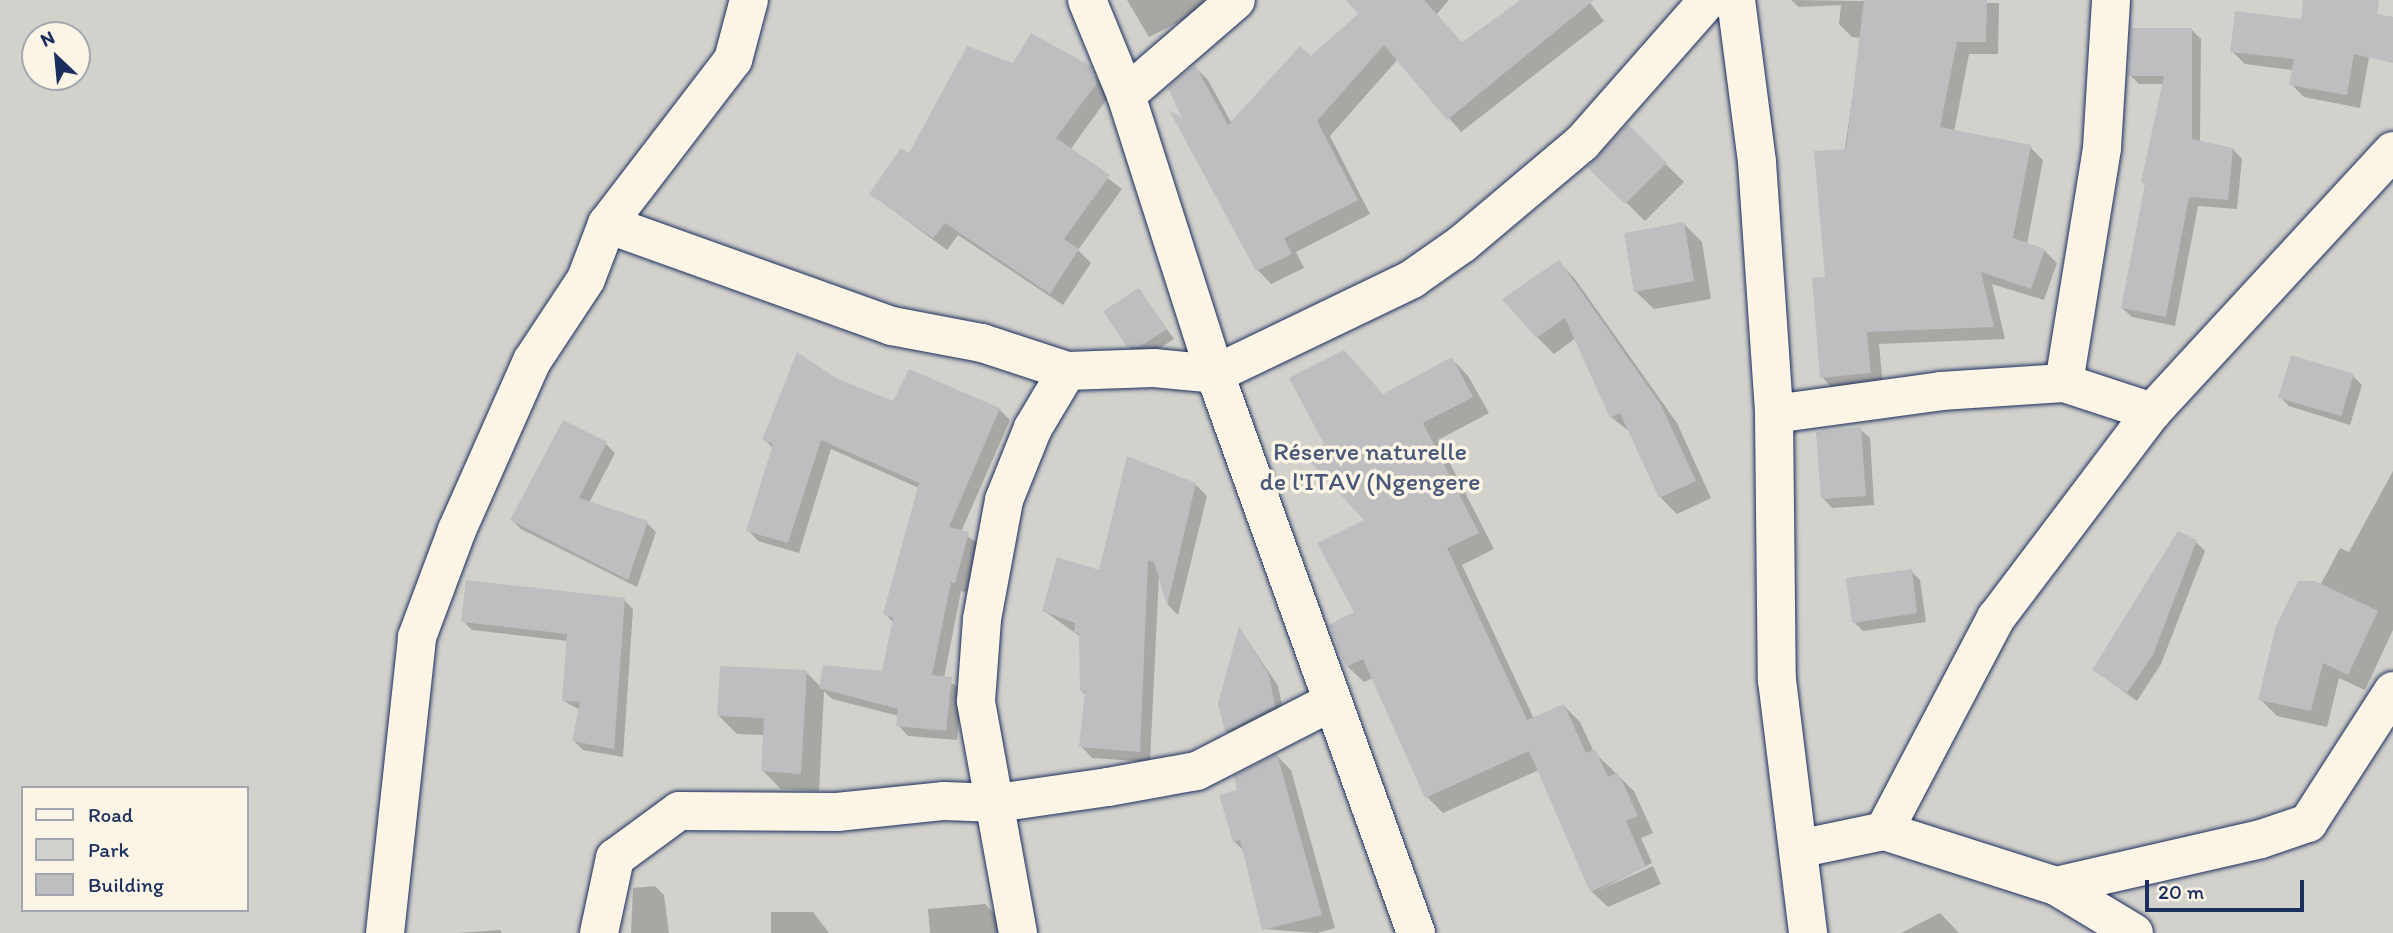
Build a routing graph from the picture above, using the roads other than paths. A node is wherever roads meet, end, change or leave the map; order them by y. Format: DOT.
graph roads {
  1 [pos="749,0"];
  2 [pos="1087,0"];
  3 [pos="1236,0"];
  4 [pos="1708,0"];
  5 [pos="1736,0"];
  6 [pos="2111,0"];
  7 [pos="1126,94"];
  8 [pos="2393,151"];
  9 [pos="607,225"];
  10 [pos="1067,371"];
  11 [pos="1215,374"];
  12 [pos="2064,383"];
  13 [pos="2152,412"];
  14 [pos="1774,414"];
  15 [pos="2393,691"];
  16 [pos="1331,702"];
  17 [pos="997,803"];
  18 [pos="1884,831"];
  19 [pos="1798,849"];
  20 [pos="2056,886"];
  21 [pos="385,933"];
  22 [pos="599,933"];
  23 [pos="1018,933"];
  24 [pos="1416,933"];
  25 [pos="1808,933"];
  26 [pos="2134,933"];
  1 -- 9 [label="street"];
  2 -- 7 [label="street"];
  3 -- 7 [label="street"];
  4 -- 11 [label="street"];
  5 -- 14 [label="street"];
  6 -- 12 [label="street"];
  7 -- 11 [label="street"];
  8 -- 13 [label="street"];
  9 -- 10 [label="street"];
  9 -- 21 [label="street"];
  10 -- 11 [label="street"];
  10 -- 17 [label="street"];
  11 -- 16 [label="street"];
  12 -- 13 [label="street"];
  12 -- 14 [label="street"];
  13 -- 18 [label="street"];
  14 -- 19 [label="street"];
  15 -- 20 [label="street"];
  16 -- 17 [label="street"];
  16 -- 24 [label="street"];
  17 -- 22 [label="street"];
  17 -- 23 [label="street"];
  18 -- 19 [label="street"];
  18 -- 20 [label="street"];
  19 -- 25 [label="street"];
  20 -- 26 [label="street"];
}
